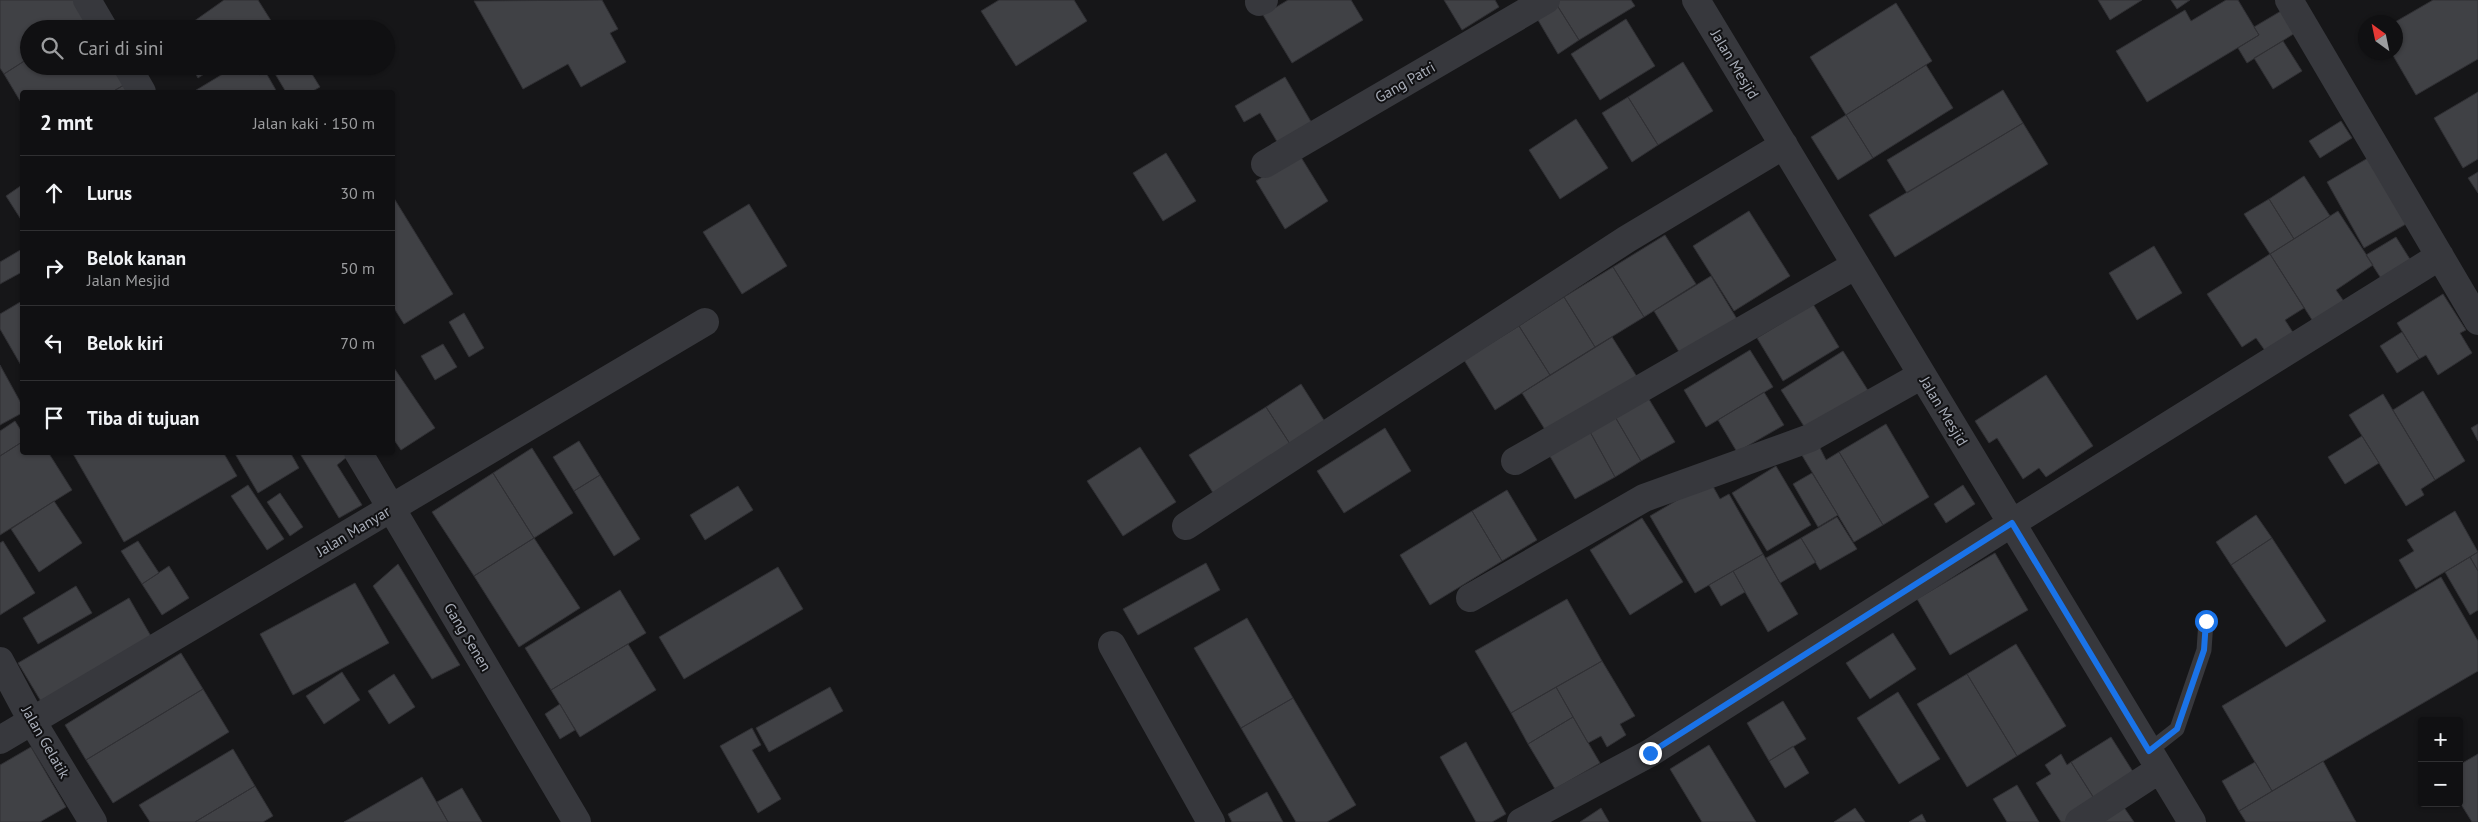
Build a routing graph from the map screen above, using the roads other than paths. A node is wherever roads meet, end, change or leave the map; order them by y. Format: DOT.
graph roads {
  1 [pos="87,0"];
  2 [pos="1546,0"];
  3 [pos="1696,0"];
  4 [pos="2289,0"];
  5 [pos="99,20"];
  6 [pos="132,75"];
  7 [pos="141,90"];
  8 [pos="1784,145"];
  9 [pos="1265,164"];
  10 [pos="2440,256"];
  11 [pos="1856,265"];
  12 [pos="2478,321"];
  13 [pos="705,322"];
  14 [pos="1922,375"];
  15 [pos="360,455"];
  16 [pos="1515,461"];
  17 [pos="391,508"];
  18 [pos="2012,523"];
  19 [pos="1186,526"];
  20 [pos="1470,598"];
  21 [pos="2206,621"];
  22 [pos="1112,645"];
  23 [pos="0,661"];
  24 [pos="32,721"];
  25 [pos="0,740"];
  26 [pos="2154,760"];
  27 [pos="93,822"];
  28 [pos="577,822"];
  29 [pos="1211,822"];
  30 [pos="1521,822"];
  31 [pos="2080,822"];
  32 [pos="2192,822"];
  1 -- 5 [label="street"];
  2 -- 9 [label="street, Gang Patri"];
  3 -- 8 [label="street, Jalan Mesjid"];
  4 -- 10 [label="street"];
  6 -- 7 [label="street"];
  8 -- 11 [label="street, Jalan Mesjid"];
  8 -- 19 [label="street"];
  10 -- 12 [label="street"];
  10 -- 18 [label="street"];
  11 -- 14 [label="street, Jalan Mesjid"];
  11 -- 16 [label="street"];
  13 -- 17 [label="street, Jalan Manyar"];
  14 -- 18 [label="street, Jalan Mesjid"];
  14 -- 20 [label="street"];
  15 -- 17 [label="street, Gang Senen"];
  17 -- 24 [label="street, Jalan Manyar"];
  17 -- 28 [label="street, Gang Senen"];
  18 -- 26 [label="street, Jalan Mesjid"];
  18 -- 30 [label="street"];
  21 -- 26 [label="lane"];
  22 -- 29 [label="street"];
  23 -- 24 [label="street, Jalan Gelatik"];
  24 -- 25 [label="street, Jalan Manyar"];
  24 -- 27 [label="street, Jalan Gelatik"];
  26 -- 31 [label="street"];
  26 -- 32 [label="street, Jalan Mesjid"];
}
